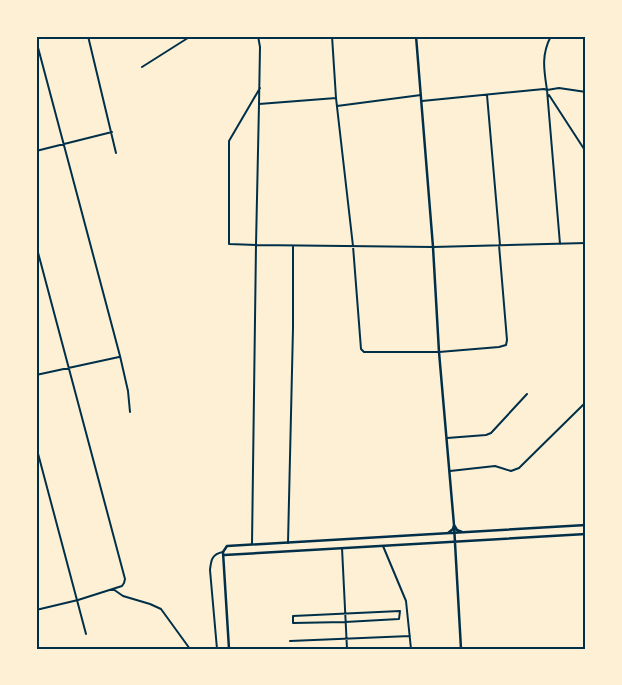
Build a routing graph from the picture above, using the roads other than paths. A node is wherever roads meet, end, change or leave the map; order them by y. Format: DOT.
graph roads {
  1 [pos="88,36"];
  2 [pos="191,36"];
  3 [pos="258,36"];
  4 [pos="332,36"];
  5 [pos="416,36"];
  6 [pos="551,36"];
  7 [pos="36,40"];
  8 [pos="142,67"];
  9 [pos="260,88"];
  10 [pos="548,92"];
  11 [pos="586,92"];
  12 [pos="487,95"];
  13 [pos="422,96"];
  14 [pos="336,98"];
  15 [pos="422,100"];
  16 [pos="260,104"];
  17 [pos="337,106"];
  18 [pos="112,132"];
  19 [pos="64,143"];
  20 [pos="36,151"];
  21 [pos="586,152"];
  22 [pos="116,153"];
  23 [pos="586,243"];
  24 [pos="560,244"];
  25 [pos="36,245"];
  26 [pos="256,245"];
  27 [pos="500,245"];
  28 [pos="293,246"];
  29 [pos="353,246"];
  30 [pos="433,247"];
  31 [pos="439,352"];
  32 [pos="120,356"];
  33 [pos="70,367"];
  34 [pos="36,375"];
  35 [pos="527,394"];
  36 [pos="585,403"];
  37 [pos="130,412"];
  38 [pos="447,438"];
  39 [pos="36,446"];
  40 [pos="450,471"];
  41 [pos="454,525"];
  42 [pos="586,525"];
  43 [pos="455,533"];
  44 [pos="463,533"];
  45 [pos="447,534"];
  46 [pos="586,534"];
  47 [pos="456,542"];
  48 [pos="288,543"];
  49 [pos="252,544"];
  50 [pos="383,546"];
  51 [pos="342,548"];
  52 [pos="223,553"];
  53 [pos="113,589"];
  54 [pos="78,600"];
  55 [pos="36,610"];
  56 [pos="345,614"];
  57 [pos="345,622"];
  58 [pos="86,634"];
  59 [pos="410,636"];
  60 [pos="346,639"];
  61 [pos="290,641"];
  62 [pos="190,649"];
  63 [pos="217,649"];
  64 [pos="229,649"];
  65 [pos="347,649"];
  66 [pos="411,649"];
  67 [pos="461,649"];
  1 -- 18 [label="street"];
  2 -- 8 [label="street"];
  3 -- 9 [label="street"];
  4 -- 14 [label="street"];
  5 -- 13 [label="street"];
  6 -- 10 [label="street"];
  7 -- 19 [label="street"];
  9 -- 16 [label="street"];
  9 -- 26 [label="street"];
  10 -- 11 [label="street"];
  10 -- 12 [label="street"];
  10 -- 21 [label="street"];
  10 -- 24 [label="street"];
  12 -- 15 [label="street"];
  12 -- 27 [label="street"];
  13 -- 15 [label="street"];
  13 -- 17 [label="street"];
  14 -- 16 [label="street"];
  14 -- 17 [label="street"];
  15 -- 30 [label="street"];
  16 -- 26 [label="street"];
  17 -- 29 [label="street"];
  18 -- 19 [label="street"];
  18 -- 22 [label="street"];
  19 -- 20 [label="street"];
  19 -- 32 [label="street"];
  23 -- 24 [label="street"];
  24 -- 27 [label="street"];
  25 -- 33 [label="street"];
  26 -- 28 [label="street"];
  26 -- 49 [label="street"];
  27 -- 30 [label="street"];
  27 -- 31 [label="street"];
  28 -- 29 [label="street"];
  28 -- 48 [label="street"];
  29 -- 30 [label="street"];
  29 -- 31 [label="street"];
  30 -- 31 [label="street"];
  31 -- 38 [label="street"];
  32 -- 33 [label="street"];
  32 -- 37 [label="street"];
  33 -- 34 [label="street"];
  33 -- 53 [label="street"];
  35 -- 38 [label="street"];
  36 -- 40 [label="street"];
  38 -- 40 [label="street"];
  39 -- 54 [label="street"];
  40 -- 41 [label="street"];
  41 -- 43 [label="street"];
  41 -- 44 [label="street"];
  41 -- 45 [label="street"];
  42 -- 44 [label="street"];
  43 -- 44 [label="street"];
  43 -- 45 [label="street"];
  43 -- 47 [label="street"];
  45 -- 48 [label="street"];
  46 -- 47 [label="street"];
  47 -- 50 [label="street"];
  47 -- 67 [label="street"];
  48 -- 49 [label="street"];
  49 -- 52 [label="street"];
  50 -- 51 [label="street"];
  50 -- 59 [label="street"];
  51 -- 52 [label="street"];
  51 -- 56 [label="street"];
  52 -- 63 [label="street"];
  52 -- 64 [label="street"];
  53 -- 54 [label="street"];
  53 -- 62 [label="street"];
  54 -- 55 [label="street"];
  54 -- 58 [label="street"];
  56 -- 57 [label="street"];
  56 -- 57 [label="street"];
  56 -- 57 [label="street"];
  57 -- 60 [label="street"];
  59 -- 60 [label="street"];
  59 -- 66 [label="street"];
  60 -- 61 [label="street"];
  60 -- 65 [label="street"];
}
